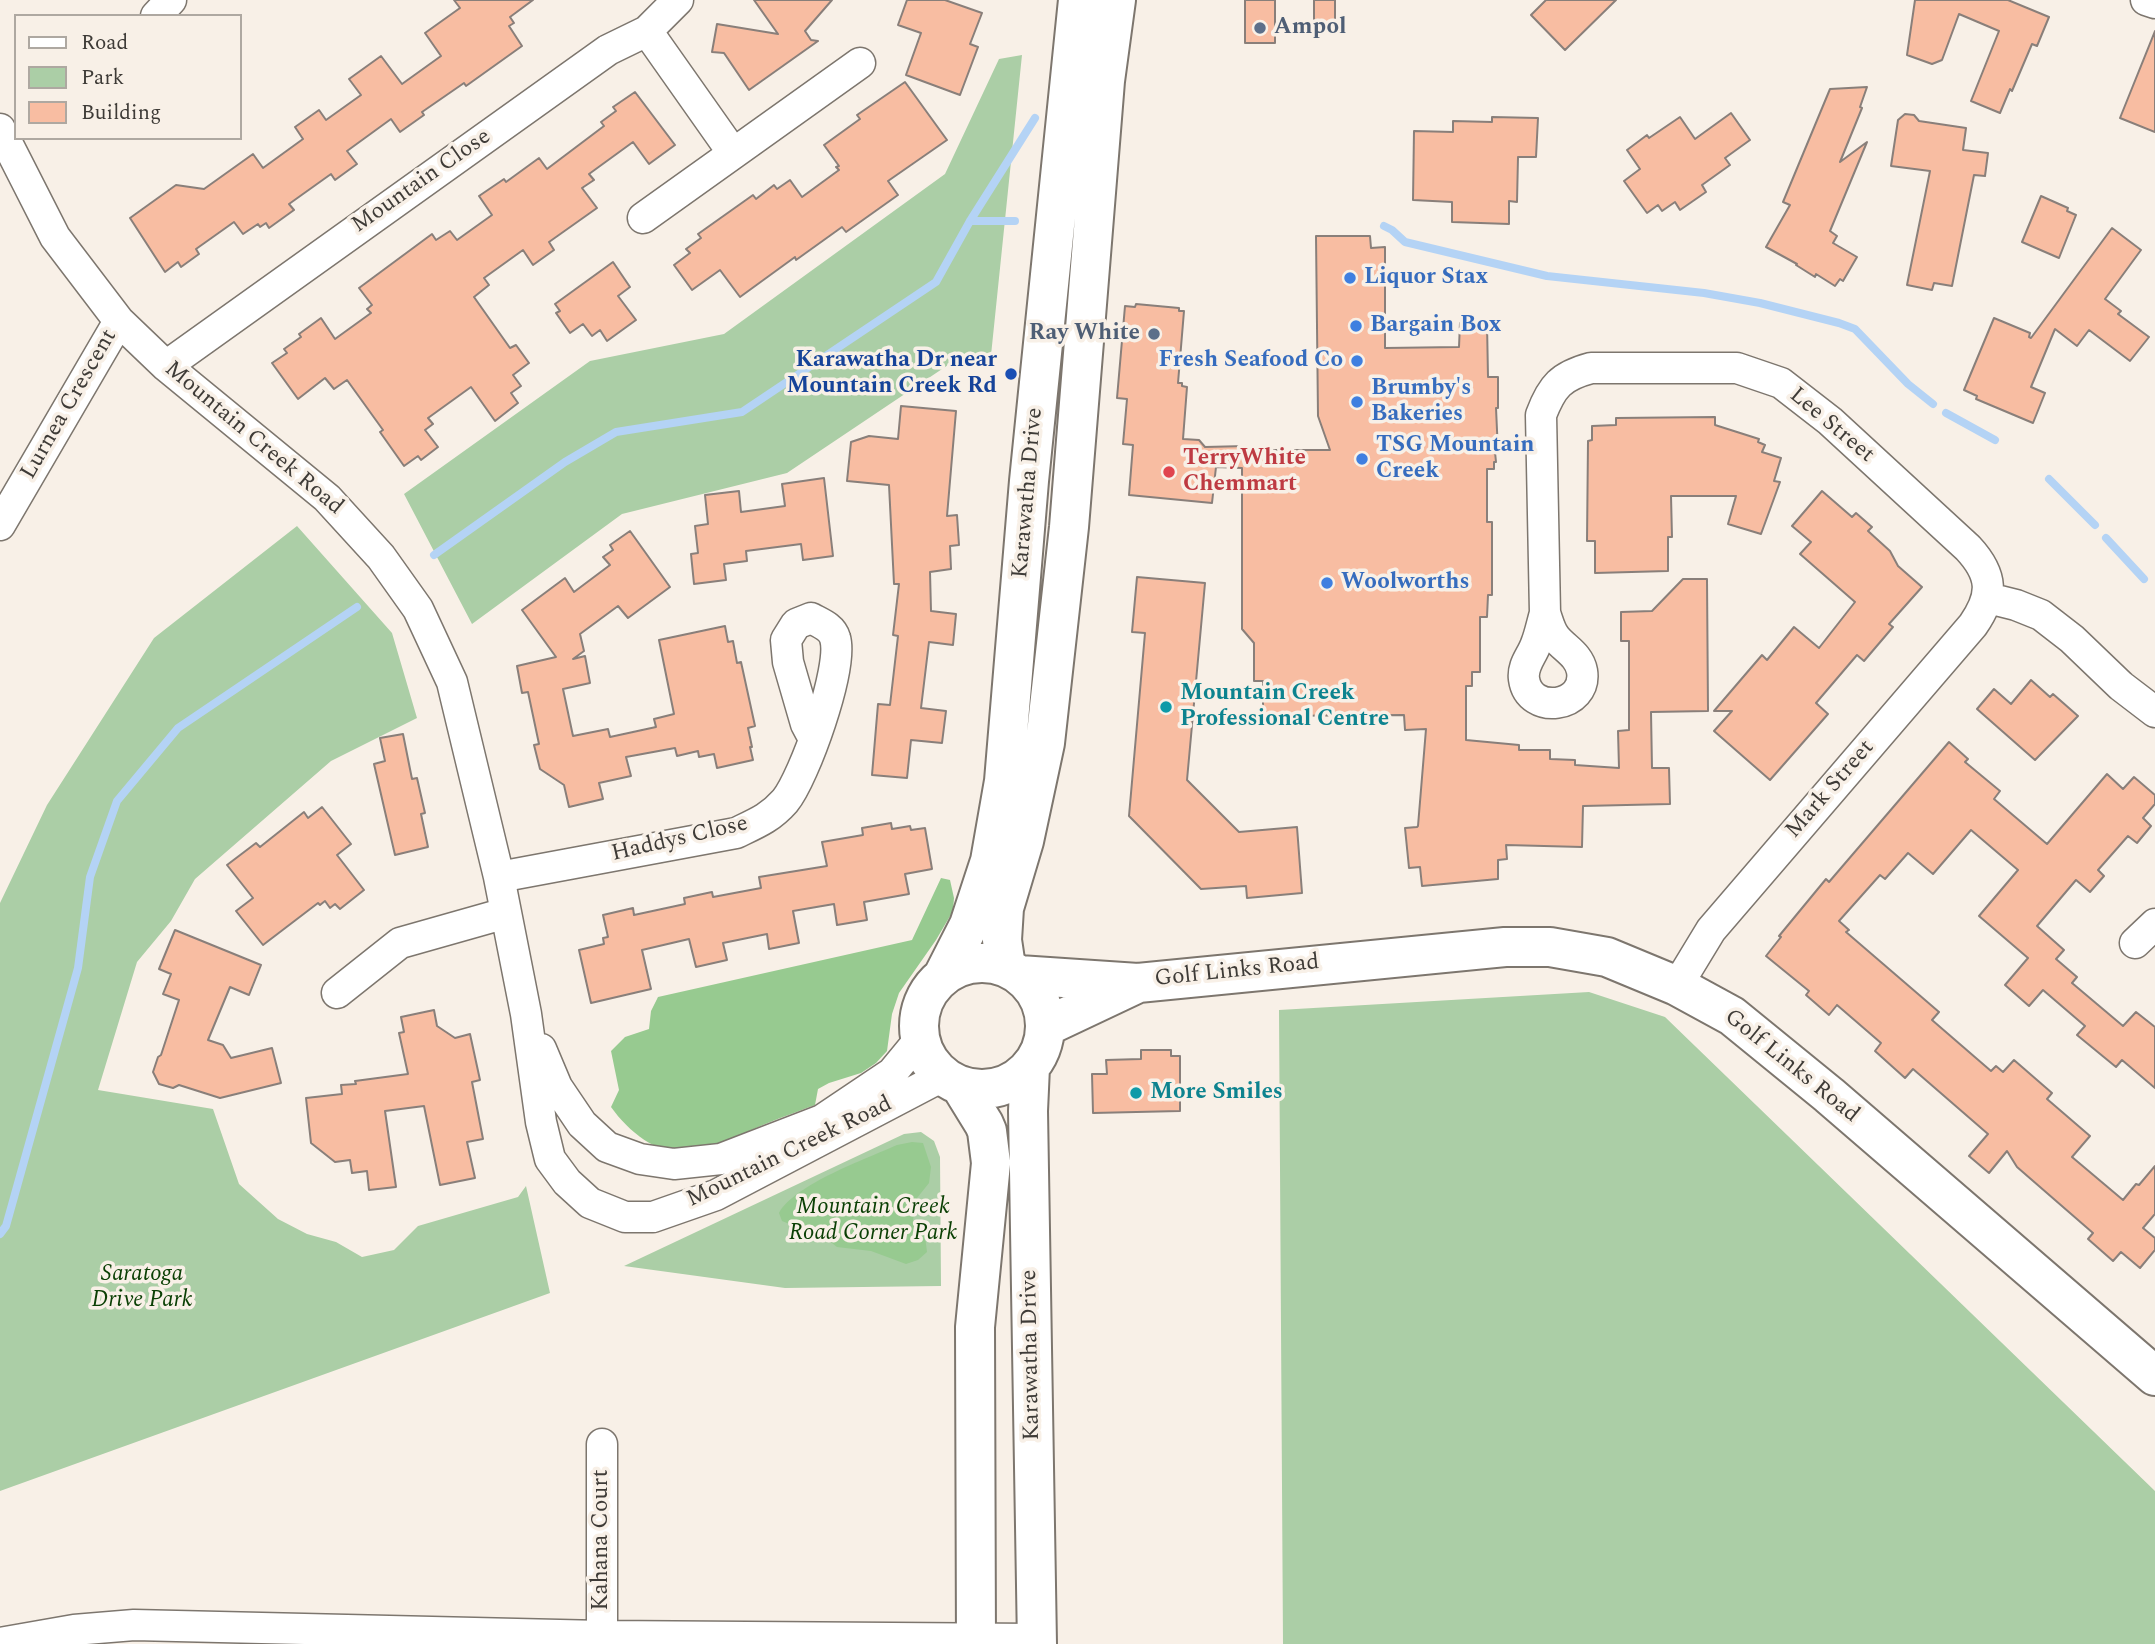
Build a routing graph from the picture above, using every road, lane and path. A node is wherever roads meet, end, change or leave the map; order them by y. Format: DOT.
graph roads {
  1 [pos="171,0"];
  2 [pos="677,0"];
  3 [pos="1078,0"];
  4 [pos="2146,0"];
  5 [pos="2155,3"];
  6 [pos="1115,8"];
  7 [pos="158,14"];
  8 [pos="647,31"];
  9 [pos="860,63"];
  10 [pos="7,135"];
  11 [pos="733,153"];
  12 [pos="643,218"];
  13 [pos="119,321"];
  14 [pos="166,366"];
  15 [pos="0,525"];
  16 [pos="1988,598"];
  17 [pos="1545,613"];
  18 [pos="2155,712"];
  19 [pos="814,738"];
  20 [pos="499,877"];
  21 [pos="506,913"];
  22 [pos="1013,971"];
  23 [pos="943,976"];
  24 [pos="1138,983"];
  25 [pos="1676,986"];
  26 [pos="337,993"];
  27 [pos="526,1014"];
  28 [pos="1045,1027"];
  29 [pos="920,1039"];
  30 [pos="1030,1067"];
  31 [pos="951,1081"];
  32 [pos="2155,1376"];
  33 [pos="602,1444"];
  34 [pos="602,1636"];
  35 [pos="976,1641"];
  36 [pos="1037,1642"];
  37 [pos="0,1643"];
  1 -- 7 [label="street"];
  2 -- 8 [label="street, Mountain Close"];
  3 -- 23 [label="main road, Karawatha Drive"];
  4 -- 5 [label="street"];
  6 -- 22 [label="main road, Karawatha Drive"];
  8 -- 11 [label="street"];
  8 -- 14 [label="street, Mountain Close"];
  9 -- 11 [label="street"];
  10 -- 13 [label="street, Mountain Creek Road"];
  11 -- 12 [label="street"];
  13 -- 14 [label="street, Mountain Creek Road"];
  13 -- 15 [label="street, Lurnea Crescent"];
  14 -- 20 [label="street, Mountain Creek Road"];
  16 -- 17 [label="street, Lee Street"];
  16 -- 18 [label="street"];
  16 -- 25 [label="street, Mark Street"];
  19 -- 20 [label="street, Haddys Close"];
  20 -- 21 [label="street, Mountain Creek Road"];
  21 -- 26 [label="street"];
  21 -- 27 [label="street, Mountain Creek Road"];
  22 -- 23 [label="main road"];
  22 -- 24 [label="main road, Golf Links Road"];
  22 -- 28 [label="main road"];
  23 -- 29 [label="main road"];
  24 -- 25 [label="main road, Golf Links Road"];
  24 -- 28 [label="main road, Golf Links Road"];
  25 -- 32 [label="main road, Golf Links Road"];
  27 -- 29 [label="street, Mountain Creek Road"];
  27 -- 31 [label="street, Mountain Creek Road"];
  28 -- 30 [label="main road"];
  29 -- 31 [label="main road"];
  30 -- 31 [label="main road"];
  30 -- 36 [label="main road, Karawatha Drive"];
  31 -- 35 [label="main road"];
  33 -- 34 [label="street, Kahana Court"];
  34 -- 35 [label="street"];
  34 -- 37 [label="street"];
  35 -- 36 [label="street"];
}
